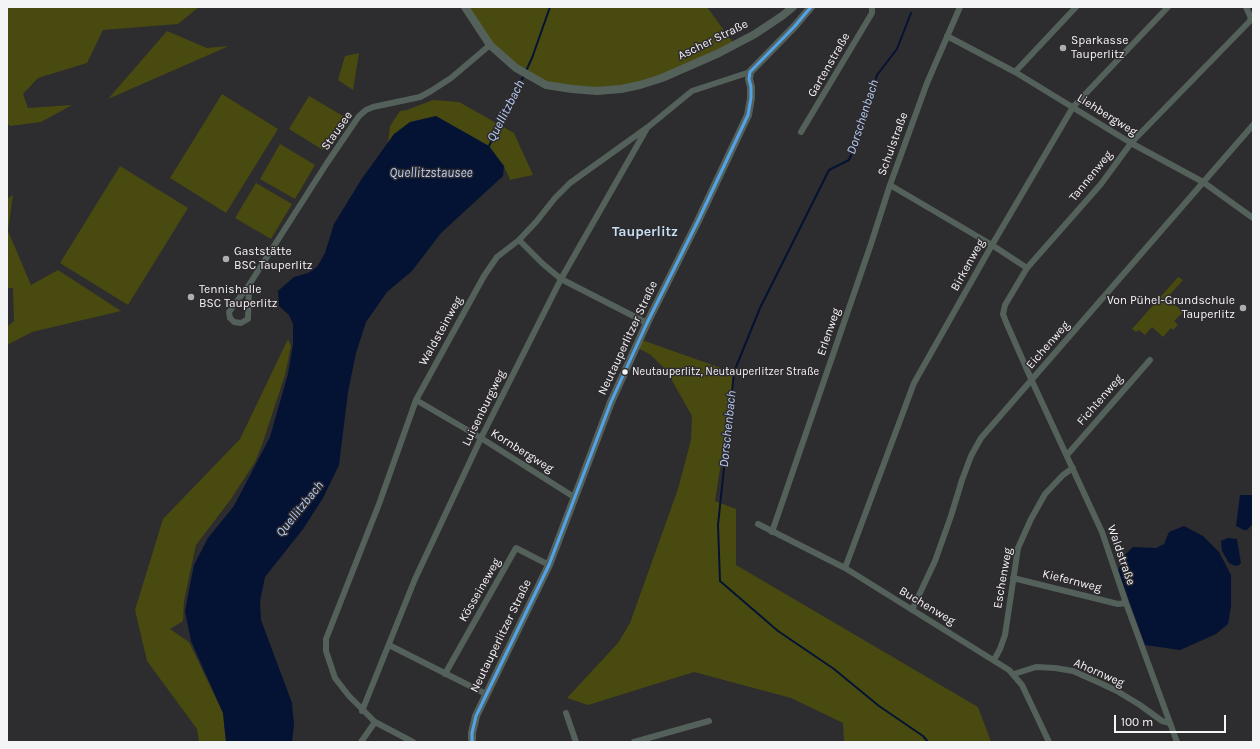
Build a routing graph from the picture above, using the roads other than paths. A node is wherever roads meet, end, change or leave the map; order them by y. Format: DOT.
graph roads {
  1 [pos="465,7"];
  2 [pos="793,7"];
  3 [pos="811,7"];
  4 [pos="872,7"];
  5 [pos="960,7"];
  6 [pos="1076,7"];
  7 [pos="1168,7"];
  8 [pos="1246,7"];
  9 [pos="947,36"];
  10 [pos="490,45"];
  11 [pos="750,72"];
  12 [pos="1015,72"];
  13 [pos="1073,107"];
  14 [pos="1253,125"];
  15 [pos="648,127"];
  16 [pos="801,132"];
  17 [pos="1131,143"];
  18 [pos="1203,182"];
  19 [pos="890,185"];
  20 [pos="1253,218"];
  21 [pos="519,240"];
  22 [pos="992,245"];
  23 [pos="1027,268"];
  24 [pos="561,279"];
  25 [pos="249,286"];
  26 [pos="647,323"];
  27 [pos="1150,360"];
  28 [pos="1032,381"];
  29 [pos="416,400"];
  30 [pos="481,438"];
  31 [pos="1067,455"];
  32 [pos="1073,468"];
  33 [pos="574,497"];
  34 [pos="758,524"];
  35 [pos="772,532"];
  36 [pos="549,565"];
  37 [pos="845,568"];
  38 [pos="1013,578"];
  39 [pos="1126,603"];
  40 [pos="912,610"];
  41 [pos="389,645"];
  42 [pos="994,660"];
  43 [pos="445,674"];
  44 [pos="1014,674"];
  45 [pos="486,694"];
  46 [pos="362,711"];
  47 [pos="566,712"];
  48 [pos="709,721"];
  49 [pos="375,722"];
  50 [pos="1170,723"];
  51 [pos="361,742"];
  52 [pos="413,742"];
  53 [pos="472,742"];
  54 [pos="576,742"];
  55 [pos="634,742"];
  56 [pos="1049,742"];
  57 [pos="1177,742"];
  1 -- 10 [label="street, Ascher Straße"];
  2 -- 10 [label="street, Ascher Straße"];
  3 -- 11 [label="street"];
  4 -- 16 [label="street, Gartenstraße"];
  5 -- 9 [label="street, Schulstraße"];
  6 -- 12 [label="street"];
  7 -- 13 [label="street, Birkenweg"];
  8 -- 17 [label="street, Tannenweg"];
  9 -- 12 [label="street, Liehbergweg"];
  9 -- 19 [label="street, Schulstraße"];
  10 -- 25 [label="street, Stausee"];
  11 -- 15 [label="street, Waldsteinweg"];
  11 -- 26 [label="street, Neutauperlitzer Straße"];
  12 -- 13 [label="street, Liehbergweg"];
  13 -- 17 [label="street, Liehbergweg"];
  13 -- 22 [label="street, Birkenweg"];
  14 -- 18 [label="street, Eichenweg"];
  15 -- 21 [label="street, Waldsteinweg"];
  15 -- 24 [label="street, Luisenburgweg"];
  17 -- 18 [label="street, Liehbergweg"];
  17 -- 23 [label="street, Tannenweg"];
  18 -- 20 [label="street, Liehbergweg"];
  18 -- 28 [label="street, Eichenweg"];
  19 -- 22 [label="street, Schulstraße"];
  19 -- 35 [label="street, Erlenweg"];
  21 -- 24 [label="street"];
  21 -- 29 [label="street, Waldsteinweg"];
  22 -- 23 [label="street, Schulstraße"];
  22 -- 37 [label="street, Birkenweg"];
  23 -- 28 [label="street, Tannenweg"];
  24 -- 26 [label="street"];
  24 -- 30 [label="street, Luisenburgweg"];
  25 -- 25 [label="street, Stausee"];
  26 -- 33 [label="street, Neutauperlitzer Straße"];
  27 -- 31 [label="street, Fichtenweg"];
  28 -- 31 [label="street, Waldstraße"];
  28 -- 40 [label="street, Eichenweg"];
  29 -- 30 [label="street, Kornbergweg"];
  29 -- 46 [label="street, Waldsteinweg"];
  30 -- 33 [label="street, Kornbergweg"];
  30 -- 41 [label="street, Luisenburgweg"];
  31 -- 32 [label="street, Waldstraße"];
  32 -- 38 [label="street, Eschenweg"];
  32 -- 39 [label="street, Waldstraße"];
  33 -- 36 [label="street, Neutauperlitzer Straße"];
  34 -- 35 [label="street, Buchenweg"];
  35 -- 37 [label="street, Buchenweg"];
  36 -- 43 [label="street, Kösseineweg"];
  36 -- 45 [label="street, Neutauperlitzer Straße"];
  37 -- 40 [label="street, Buchenweg"];
  38 -- 39 [label="street, Kiefernweg"];
  38 -- 42 [label="street, Eschenweg"];
  39 -- 50 [label="street, Waldstraße"];
  40 -- 42 [label="street, Buchenweg"];
  41 -- 43 [label="street"];
  41 -- 46 [label="street, Luisenburgweg"];
  42 -- 44 [label="street, Buchenweg"];
  43 -- 45 [label="street"];
  44 -- 50 [label="street, Ahornweg"];
  44 -- 56 [label="street, Buchenweg"];
  45 -- 53 [label="street, Neutauperlitzer Straße"];
  46 -- 49 [label="street, Waldsteinweg"];
  47 -- 54 [label="street"];
  48 -- 55 [label="street"];
  49 -- 51 [label="street"];
  49 -- 52 [label="street, Waldsteinweg"];
  50 -- 57 [label="street, Waldstraße"];
}
